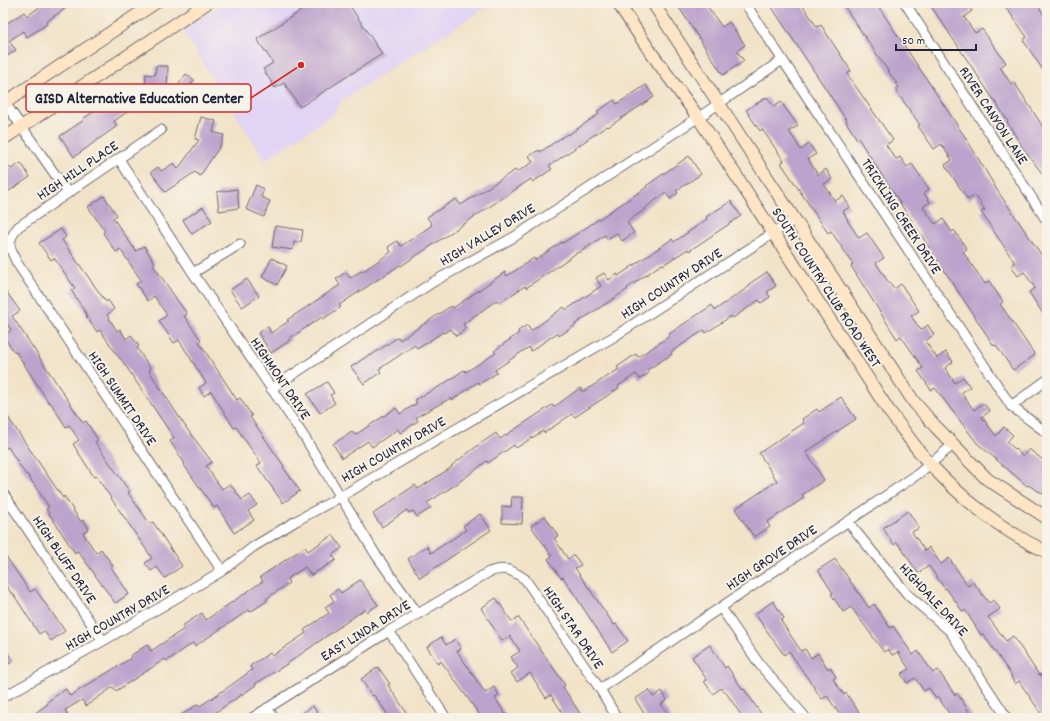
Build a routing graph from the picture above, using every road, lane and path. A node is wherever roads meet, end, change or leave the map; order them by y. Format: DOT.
graph roads {
  1 [pos="155,3"];
  2 [pos="207,3"];
  3 [pos="618,3"];
  4 [pos="653,3"];
  5 [pos="745,3"];
  6 [pos="905,3"];
  7 [pos="782,60"];
  8 [pos="3,102"];
  9 [pos="718,104"];
  10 [pos="698,117"];
  11 [pos="21,127"];
  12 [pos="161,130"];
  13 [pos="3,139"];
  14 [pos="119,159"];
  15 [pos="68,193"];
  16 [pos="795,219"];
  17 [pos="1047,222"];
  18 [pos="773,233"];
  19 [pos="11,236"];
  20 [pos="240,244"];
  21 [pos="193,273"];
  22 [pos="1047,380"];
  23 [pos="271,389"];
  24 [pos="1011,406"];
  25 [pos="1047,433"];
  26 [pos="954,444"];
  27 [pos="930,464"];
  28 [pos="3,493"];
  29 [pos="340,497"];
  30 [pos="1047,518"];
  31 [pos="848,522"];
  32 [pos="1047,552"];
  33 [pos="495,570"];
  34 [pos="222,571"];
  35 [pos="720,608"];
  36 [pos="418,614"];
  37 [pos="389,631"];
  38 [pos="103,641"];
  39 [pos="600,689"];
  40 [pos="3,698"];
  41 [pos="268,708"];
  42 [pos="252,718"];
  43 [pos="274,718"];
  44 [pos="446,718"];
  45 [pos="617,718"];
  46 [pos="806,718"];
  47 [pos="1007,718"];
  1 -- 8 [label="street"];
  2 -- 11 [label="street"];
  3 -- 10 [label="street, SOUTH COUNTRY CLUB ROAD WEST"];
  4 -- 9 [label="street, SOUTH COUNTRY CLUB ROAD WEST"];
  5 -- 7 [label="street, TRICKLING CREEK DRIVE"];
  6 -- 17 [label="street, RIVER CANYON LANE"];
  7 -- 9 [label="street, HIGH VALLEY DRIVE"];
  7 -- 24 [label="street, TRICKLING CREEK DRIVE"];
  8 -- 11 [label="street"];
  9 -- 10 [label="street, HIGH VALLEY DRIVE"];
  9 -- 16 [label="street, SOUTH COUNTRY CLUB ROAD WEST"];
  10 -- 18 [label="street, SOUTH COUNTRY CLUB ROAD WEST"];
  10 -- 23 [label="street, HIGH VALLEY DRIVE"];
  11 -- 13 [label="street"];
  11 -- 15 [label="street"];
  12 -- 14 [label="street, HIGH HILL PLACE"];
  14 -- 15 [label="street, HIGH HILL PLACE"];
  14 -- 21 [label="street, HIGHMONT DRIVE"];
  15 -- 19 [label="street, HIGH HILL PLACE"];
  16 -- 18 [label="street, HIGH COUNTRY DRIVE"];
  16 -- 26 [label="street, SOUTH COUNTRY CLUB ROAD WEST"];
  18 -- 27 [label="street, SOUTH COUNTRY CLUB ROAD WEST"];
  18 -- 29 [label="street, HIGH COUNTRY DRIVE"];
  19 -- 34 [label="street, HIGH SUMMIT DRIVE"];
  20 -- 21 [label="street"];
  21 -- 23 [label="street, HIGHMONT DRIVE"];
  22 -- 24 [label="street"];
  23 -- 29 [label="street, HIGHMONT DRIVE"];
  24 -- 25 [label="street, TRICKLING CREEK DRIVE"];
  26 -- 27 [label="street, HIGH GROVE DRIVE"];
  26 -- 30 [label="street, SOUTH COUNTRY CLUB ROAD WEST"];
  27 -- 31 [label="street, HIGH GROVE DRIVE"];
  27 -- 32 [label="street, SOUTH COUNTRY CLUB ROAD WEST"];
  28 -- 38 [label="street, HIGH BLUFF DRIVE"];
  29 -- 34 [label="street, HIGH COUNTRY DRIVE"];
  29 -- 36 [label="street, HIGHMONT DRIVE"];
  31 -- 35 [label="street, HIGH GROVE DRIVE"];
  31 -- 47 [label="street, HIGHDALE DRIVE"];
  33 -- 36 [label="street, EAST LINDA DRIVE"];
  33 -- 39 [label="street, HIGH STAR DRIVE"];
  34 -- 38 [label="street, HIGH COUNTRY DRIVE"];
  35 -- 39 [label="street, HIGH GROVE DRIVE"];
  35 -- 46 [label="street"];
  36 -- 37 [label="street, EAST LINDA DRIVE"];
  37 -- 41 [label="street, EAST LINDA DRIVE"];
  37 -- 44 [label="street"];
  38 -- 40 [label="street, HIGH COUNTRY DRIVE"];
  39 -- 45 [label="street, HIGH STAR DRIVE"];
  41 -- 42 [label="street, EAST LINDA DRIVE"];
  41 -- 43 [label="street"];
}
